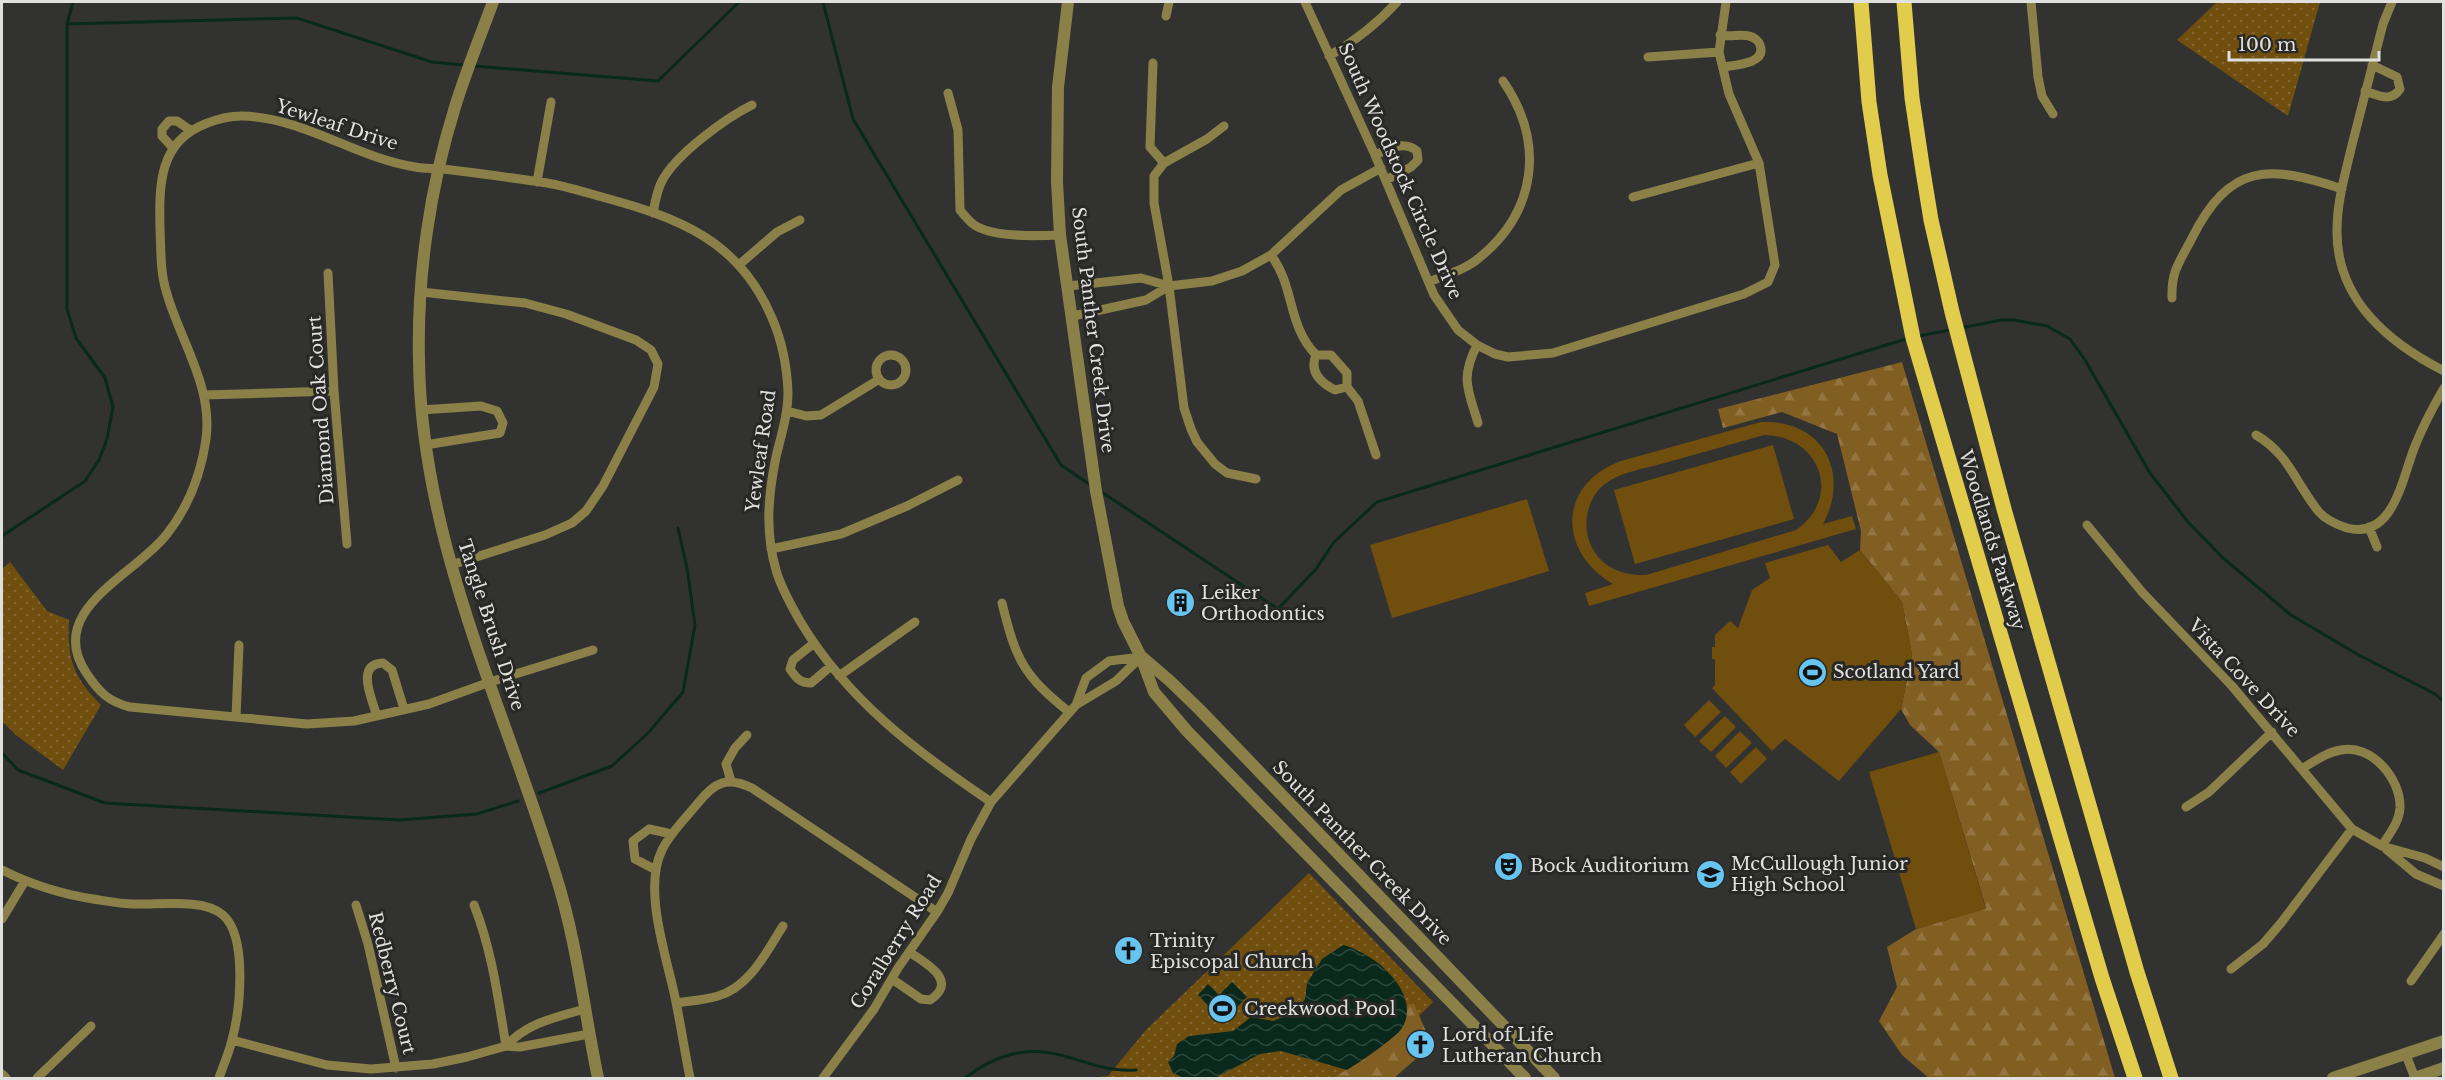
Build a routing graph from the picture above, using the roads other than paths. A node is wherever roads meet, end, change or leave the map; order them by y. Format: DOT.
graph roads {
  1 [pos="493,2"];
  2 [pos="1068,2"];
  3 [pos="1169,2"];
  4 [pos="1305,2"];
  5 [pos="1397,2"];
  6 [pos="1726,2"];
  7 [pos="1861,2"];
  8 [pos="1904,2"];
  9 [pos="2031,2"];
  10 [pos="2392,2"];
  11 [pos="1166,16"];
  12 [pos="1720,35"];
  13 [pos="1719,52"];
  14 [pos="1329,56"];
  15 [pos="1648,57"];
  16 [pos="1153,63"];
  17 [pos="2372,65"];
  18 [pos="1724,67"];
  19 [pos="1503,81"];
  20 [pos="2365,91"];
  21 [pos="948,93"];
  22 [pos="551,102"];
  23 [pos="752,105"];
  24 [pos="2054,114"];
  25 [pos="1224,126"];
  26 [pos="190,130"];
  27 [pos="173,148"];
  28 [pos="1375,155"];
  29 [pos="1164,163"];
  30 [pos="1759,163"];
  31 [pos="439,168"];
  32 [pos="1381,168"];
  33 [pos="1386,180"];
  34 [pos="537,182"];
  35 [pos="2342,189"];
  36 [pos="1633,197"];
  37 [pos="653,213"];
  38 [pos="800,220"];
  39 [pos="1060,235"];
  40 [pos="1271,255"];
  41 [pos="740,264"];
  42 [pos="328,273"];
  43 [pos="1429,282"];
  44 [pos="1068,286"];
  45 [pos="1169,286"];
  46 [pos="421,292"];
  47 [pos="2172,298"];
  48 [pos="1072,316"];
  49 [pos="1477,345"];
  50 [pos="1316,355"];
  51 [pos="2444,371"];
  52 [pos="878,380"];
  53 [pos="1347,387"];
  54 [pos="2444,388"];
  55 [pos="334,391"];
  56 [pos="204,395"];
  57 [pos="421,410"];
  58 [pos="787,411"];
  59 [pos="1478,423"];
  60 [pos="2256,435"];
  61 [pos="425,445"];
  62 [pos="1376,455"];
  63 [pos="1257,479"];
  64 [pos="958,480"];
  65 [pos="2087,525"];
  66 [pos="2369,527"];
  67 [pos="347,544"];
  68 [pos="2377,547"];
  69 [pos="771,549"];
  70 [pos="451,566"];
  71 [pos="1002,603"];
  72 [pos="915,622"];
  73 [pos="814,643"];
  74 [pos="239,645"];
  75 [pos="593,650"];
  76 [pos="1141,657"];
  77 [pos="831,666"];
  78 [pos="839,676"];
  79 [pos="490,682"];
  80 [pos="1076,705"];
  81 [pos="404,709"];
  82 [pos="1069,712"];
  83 [pos="377,716"];
  84 [pos="236,717"];
  85 [pos="2272,732"];
  86 [pos="747,735"];
  87 [pos="2303,768"];
  88 [pos="731,781"];
  89 [pos="991,802"];
  90 [pos="2186,807"];
  91 [pos="2352,829"];
  92 [pos="672,834"];
  93 [pos="2382,846"];
  94 [pos="2444,867"];
  95 [pos="2,870"];
  96 [pos="656,870"];
  97 [pos="25,881"];
  98 [pos="2444,886"];
  99 [pos="356,905"];
  100 [pos="474,905"];
  101 [pos="937,912"];
  102 [pos="2,920"];
  103 [pos="783,926"];
  104 [pos="2444,934"];
  105 [pos="909,952"];
  106 [pos="2231,969"];
  107 [pos="892,979"];
  108 [pos="2411,981"];
  109 [pos="676,1003"];
  110 [pos="585,1009"];
  111 [pos="91,1026"];
  112 [pos="589,1034"];
  113 [pos="232,1040"];
  114 [pos="2444,1041"];
  115 [pos="506,1046"];
  116 [pos="2406,1055"];
  117 [pos="396,1068"];
  118 [pos="2444,1068"];
  119 [pos="2,1074"];
  120 [pos="6,1078"];
  121 [pos="38,1078"];
  122 [pos="219,1078"];
  123 [pos="598,1078"];
  124 [pos="690,1078"];
  125 [pos="823,1078"];
  126 [pos="1525,1078"];
  127 [pos="1554,1078"];
  128 [pos="2135,1078"];
  129 [pos="2171,1078"];
  130 [pos="2333,1078"];
  131 [pos="2415,1078"];
  1 -- 31 [label="street, Tangle Brush Drive"];
  2 -- 39 [label="street, South Panther Creek Drive"];
  3 -- 11 [label="street"];
  4 -- 14 [label="street, South Woodstock Circle Drive"];
  5 -- 14 [label="street"];
  6 -- 12 [label="street"];
  7 -- 128 [label="main road, Woodlands Parkway"];
  8 -- 129 [label="main road, Woodlands Parkway"];
  9 -- 24 [label="street"];
  10 -- 17 [label="street"];
  12 -- 13 [label="street"];
  12 -- 18 [label="street"];
  13 -- 15 [label="street"];
  13 -- 18 [label="street"];
  14 -- 28 [label="street, South Woodstock Circle Drive"];
  16 -- 29 [label="street"];
  17 -- 20 [label="street"];
  17 -- 20 [label="street"];
  18 -- 30 [label="street"];
  19 -- 43 [label="street"];
  20 -- 35 [label="street"];
  21 -- 39 [label="street"];
  22 -- 34 [label="street"];
  23 -- 37 [label="street"];
  25 -- 29 [label="street"];
  26 -- 27 [label="street, Yewleaf Drive"];
  26 -- 27 [label="street"];
  26 -- 31 [label="street, Yewleaf Drive"];
  27 -- 56 [label="street, Yewleaf Drive"];
  28 -- 32 [label="street, South Woodstock Circle Drive"];
  28 -- 33 [label="street"];
  29 -- 45 [label="street"];
  30 -- 36 [label="street"];
  30 -- 49 [label="street, South Woodstock Circle Drive"];
  31 -- 34 [label="street, Yewleaf Road"];
  31 -- 46 [label="street, Tangle Brush Drive"];
  32 -- 33 [label="street, South Woodstock Circle Drive"];
  32 -- 40 [label="street"];
  33 -- 43 [label="street, South Woodstock Circle Drive"];
  34 -- 37 [label="street, Yewleaf Road"];
  35 -- 47 [label="street"];
  35 -- 51 [label="street"];
  37 -- 41 [label="street, Yewleaf Road"];
  38 -- 41 [label="street"];
  39 -- 44 [label="street, South Panther Creek Drive"];
  40 -- 45 [label="street"];
  40 -- 50 [label="street"];
  41 -- 58 [label="street, Yewleaf Road"];
  42 -- 55 [label="street, Diamond Oak Court"];
  43 -- 49 [label="street, South Woodstock Circle Drive"];
  44 -- 45 [label="street"];
  44 -- 48 [label="street, South Panther Creek Drive"];
  45 -- 48 [label="street"];
  45 -- 63 [label="street"];
  46 -- 57 [label="street, Tangle Brush Drive"];
  46 -- 70 [label="street"];
  48 -- 76 [label="street, South Panther Creek Drive"];
  49 -- 59 [label="street"];
  50 -- 53 [label="street"];
  50 -- 53 [label="street"];
  52 -- 58 [label="street"];
  53 -- 62 [label="street"];
  54 -- 66 [label="street"];
  55 -- 56 [label="street"];
  55 -- 67 [label="street, Diamond Oak Court"];
  56 -- 84 [label="street, Yewleaf Drive"];
  57 -- 61 [label="street, Tangle Brush Drive"];
  57 -- 61 [label="street"];
  58 -- 69 [label="street, Yewleaf Road"];
  60 -- 66 [label="street"];
  61 -- 70 [label="street, Tangle Brush Drive"];
  64 -- 69 [label="street"];
  65 -- 85 [label="street, Vista Cove Drive"];
  66 -- 68 [label="street"];
  69 -- 73 [label="street, Yewleaf Road"];
  70 -- 79 [label="street, Tangle Brush Drive"];
  71 -- 82 [label="street"];
  72 -- 78 [label="street"];
  73 -- 77 [label="street, Yewleaf Road"];
  73 -- 77 [label="street"];
  74 -- 84 [label="street"];
  75 -- 79 [label="street"];
  76 -- 80 [label="street, Coralberry Road"];
  76 -- 80 [label="street, Coralberry Road"];
  76 -- 126 [label="street, South Panther Creek Drive"];
  76 -- 127 [label="street, South Panther Creek Drive"];
  77 -- 78 [label="street, Yewleaf Road"];
  78 -- 89 [label="street, Yewleaf Road"];
  79 -- 81 [label="street"];
  79 -- 110 [label="street, Tangle Brush Drive"];
  80 -- 82 [label="street, Coralberry Road"];
  81 -- 83 [label="street"];
  81 -- 83 [label="street"];
  82 -- 89 [label="street, Coralberry Road"];
  83 -- 84 [label="street"];
  85 -- 87 [label="street, Vista Cove Drive"];
  85 -- 90 [label="street"];
  86 -- 88 [label="street"];
  87 -- 91 [label="street, Vista Cove Drive"];
  87 -- 93 [label="street"];
  88 -- 92 [label="street"];
  88 -- 101 [label="street"];
  89 -- 101 [label="street, Coralberry Road"];
  91 -- 93 [label="street, Vista Cove Drive"];
  91 -- 106 [label="street"];
  92 -- 96 [label="street"];
  92 -- 96 [label="street"];
  93 -- 94 [label="street, Vista Cove Drive"];
  93 -- 98 [label="street, Vista Cove Drive"];
  95 -- 97 [label="street"];
  96 -- 109 [label="street"];
  97 -- 102 [label="street"];
  97 -- 113 [label="street"];
  99 -- 117 [label="street, Redberry Court"];
  100 -- 115 [label="street"];
  101 -- 105 [label="street, Coralberry Road"];
  103 -- 109 [label="street"];
  104 -- 108 [label="street"];
  105 -- 107 [label="street, Coralberry Road"];
  105 -- 107 [label="street"];
  107 -- 125 [label="street, Coralberry Road"];
  109 -- 124 [label="street"];
  110 -- 112 [label="street, Tangle Brush Drive"];
  110 -- 115 [label="street"];
  111 -- 121 [label="street"];
  112 -- 115 [label="street"];
  112 -- 123 [label="street, Tangle Brush Drive"];
  113 -- 117 [label="street"];
  113 -- 122 [label="street"];
  114 -- 116 [label="street"];
  115 -- 117 [label="street"];
  116 -- 130 [label="street"];
  116 -- 131 [label="street"];
  118 -- 131 [label="street"];
  119 -- 120 [label="street"];
}
